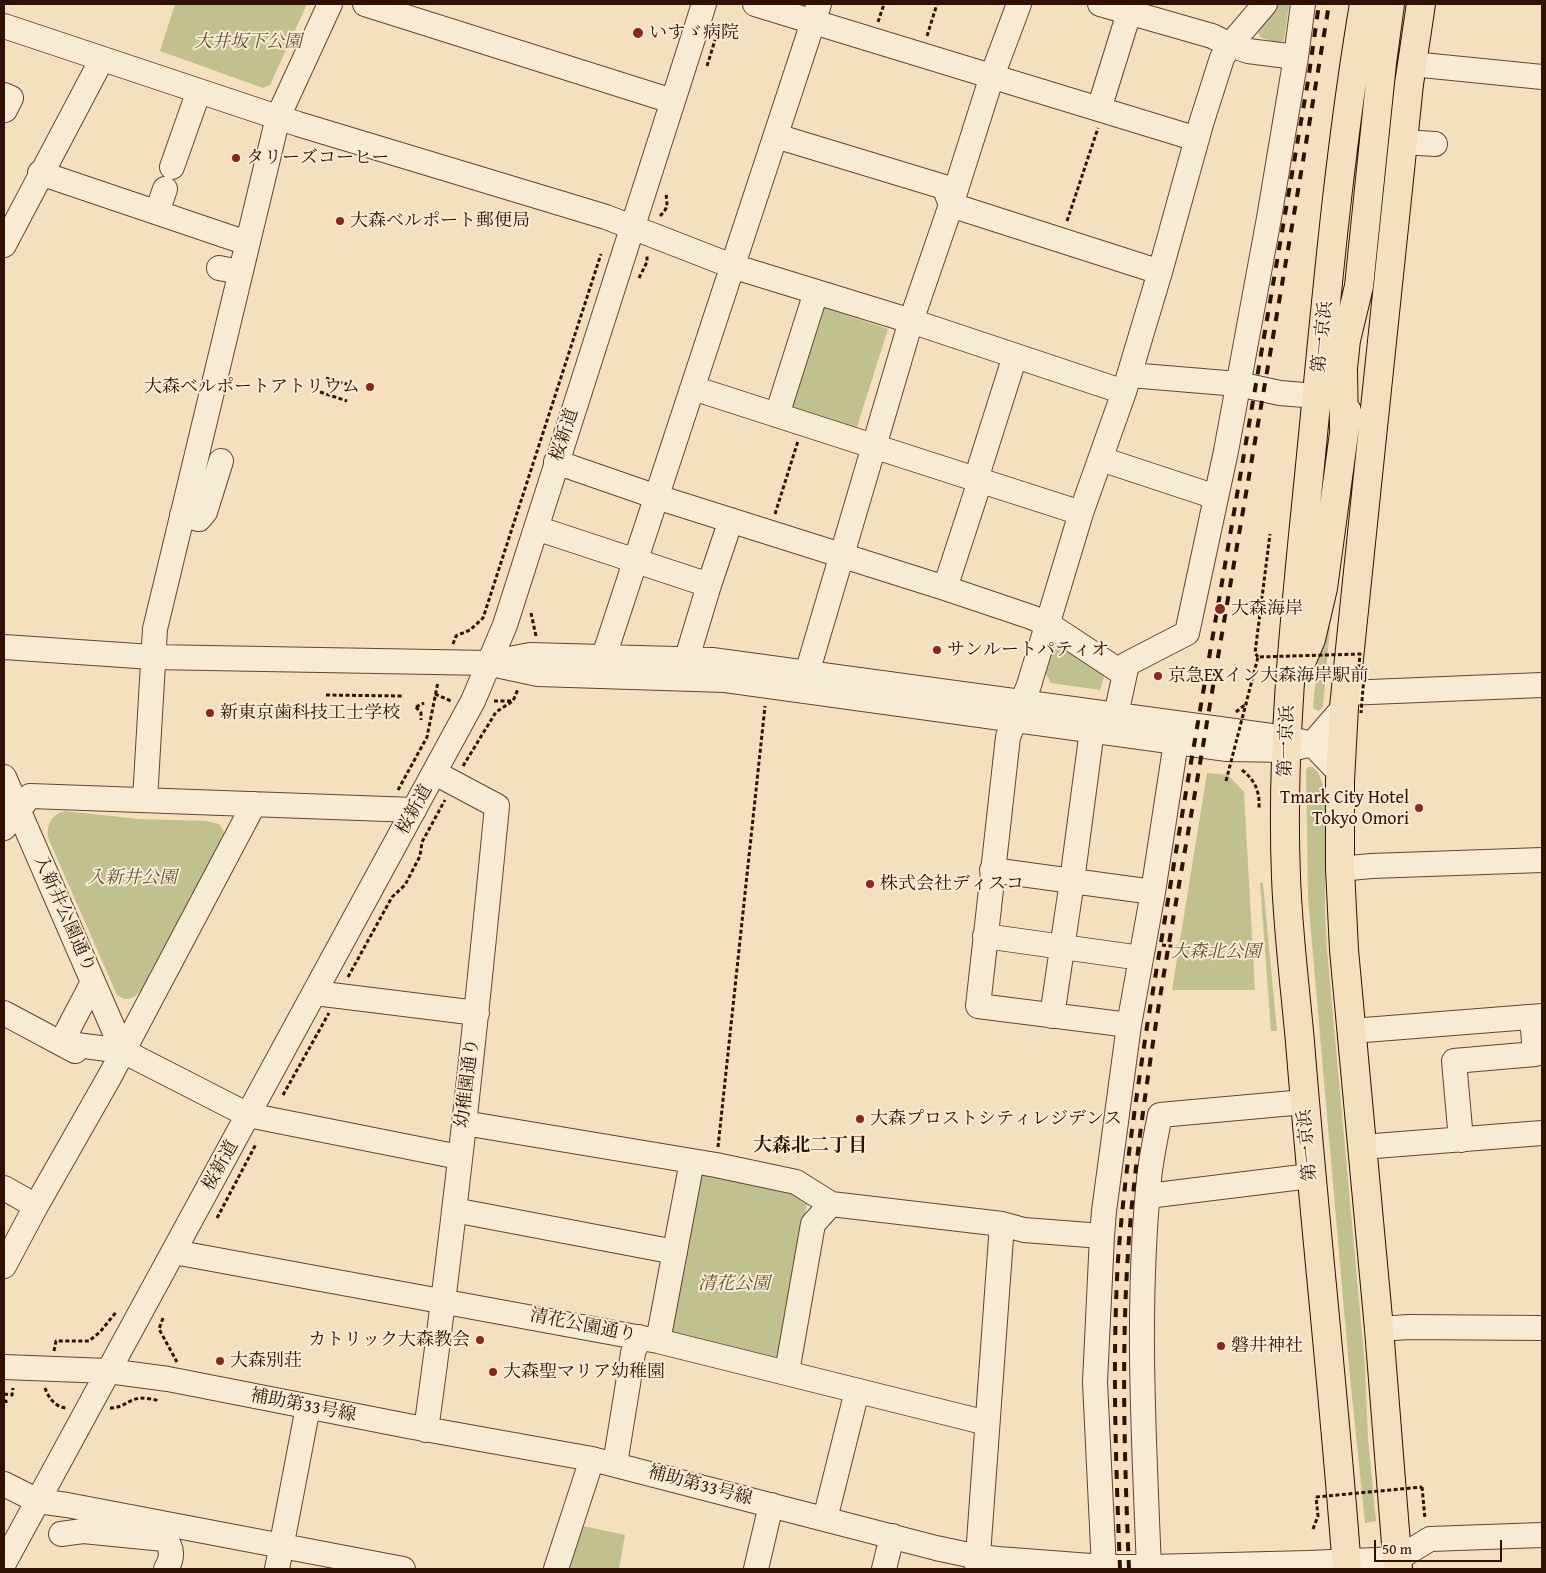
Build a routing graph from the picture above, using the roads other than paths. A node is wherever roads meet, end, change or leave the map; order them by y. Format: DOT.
graph roads {
  1 [pos="330,4"];
  2 [pos="365,4"];
  3 [pos="704,4"];
  4 [pos="755,4"];
  5 [pos="1019,4"];
  6 [pos="1100,4"];
  7 [pos="1265,4"];
  8 [pos="1303,4"];
  9 [pos="1364,4"];
  10 [pos="1390,4"];
  11 [pos="1421,4"];
  12 [pos="816,13"];
  13 [pos="1129,13"];
  14 [pos="4,26"];
  15 [pos="1230,45"];
  16 [pos="1296,56"];
  17 [pos="102,58"];
  18 [pos="1412,64"];
  19 [pos="992,76"];
  20 [pos="1542,77"];
  21 [pos="196,99"];
  22 [pos="672,101"];
  23 [pos="1101,110"];
  24 [pos="278,117"];
  25 [pos="776,136"];
  26 [pos="1198,139"];
  27 [pos="1403,142"];
  28 [pos="1435,144"];
  29 [pos="40,173"];
  30 [pos="951,205"];
  31 [pos="157,212"];
  32 [pos="632,228"];
  33 [pos="247,243"];
  34 [pos="4,245"];
  35 [pos="732,266"];
  36 [pos="1160,272"];
  37 [pos="816,292"];
  38 [pos="911,321"];
  39 [pos="1015,356"];
  40 [pos="1127,383"];
  41 [pos="1238,384"];
  42 [pos="692,388"];
  43 [pos="1316,396"];
  44 [pos="776,415"];
  45 [pos="874,446"];
  46 [pos="1101,459"];
  47 [pos="220,461"];
  48 [pos="556,462"];
  49 [pos="976,479"];
  50 [pos="656,497"];
  51 [pos="1216,497"];
  52 [pos="1082,513"];
  53 [pos="182,515"];
  54 [pos="731,520"];
  55 [pos="536,528"];
  56 [pos="842,555"];
  57 [pos="636,560"];
  58 [pos="709,585"];
  59 [pos="946,588"];
  60 [pos="1048,624"];
  61 [pos="4,647"];
  62 [pos="604,656"];
  63 [pos="152,657"];
  64 [pos="687,658"];
  65 [pos="489,663"];
  66 [pos="807,673"];
  67 [pos="1124,674"];
  68 [pos="1542,685"];
  69 [pos="1289,692"];
  70 [pos="1350,705"];
  71 [pos="1019,711"];
  72 [pos="1116,715"];
  73 [pos="1092,730"];
  74 [pos="1176,742"];
  75 [pos="1286,744"];
  76 [pos="1312,744"];
  77 [pos="435,773"];
  78 [pos="1340,773"];
  79 [pos="4,777"];
  80 [pos="145,800"];
  81 [pos="254,804"];
  82 [pos="406,804"];
  83 [pos="18,809"];
  84 [pos="4,828"];
  85 [pos="1542,860"];
  86 [pos="1340,869"];
  87 [pos="992,870"];
  88 [pos="1072,881"];
  89 [pos="1153,892"];
  90 [pos="985,936"];
  91 [pos="1062,947"];
  92 [pos="1141,958"];
  93 [pos="93,982"];
  94 [pos="315,993"];
  95 [pos="4,1013"];
  96 [pos="477,1013"];
  97 [pos="1052,1016"];
  98 [pos="1537,1017"];
  99 [pos="140,1020"];
  100 [pos="1129,1025"];
  101 [pos="113,1026"];
  102 [pos="1352,1031"];
  103 [pos="61,1043"];
  104 [pos="123,1051"];
  105 [pos="112,1072"];
  106 [pos="1304,1102"];
  107 [pos="248,1116"];
  108 [pos="464,1123"];
  109 [pos="1542,1133"];
  110 [pos="1460,1140"];
  111 [pos="1362,1147"];
  112 [pos="459,1157"];
  113 [pos="692,1161"];
  114 [pos="1310,1176"];
  115 [pos="4,1188"];
  116 [pos="1148,1196"];
  117 [pos="831,1204"];
  118 [pos="36,1206"];
  119 [pos="454,1210"];
  120 [pos="1002,1224"];
  121 [pos="1102,1236"];
  122 [pos="174,1252"];
  123 [pos="675,1252"];
  124 [pos="4,1266"];
  125 [pos="444,1300"];
  126 [pos="1542,1328"];
  127 [pos="1379,1329"];
  128 [pos="648,1339"];
  129 [pos="108,1372"];
  130 [pos="787,1372"];
  131 [pos="8,1377"];
  132 [pos="857,1390"];
  133 [pos="308,1407"];
  134 [pos="987,1423"];
  135 [pos="426,1430"];
  136 [pos="592,1459"];
  137 [pos="615,1464"];
  138 [pos="4,1484"];
  139 [pos="38,1501"];
  140 [pos="771,1505"];
  141 [pos="825,1519"];
  142 [pos="61,1534"];
  143 [pos="1542,1535"];
  144 [pos="147,1536"];
  145 [pos="892,1536"];
  146 [pos="281,1545"];
  147 [pos="4,1563"];
  148 [pos="977,1563"];
  149 [pos="1398,1564"];
  150 [pos="1347,1565"];
  151 [pos="1227,1567"];
  152 [pos="1104,1568"];
  153 [pos="1149,1568"];
  154 [pos="154,1569"];
  155 [pos="166,1569"];
  156 [pos="276,1569"];
  157 [pos="403,1569"];
  158 [pos="556,1569"];
  159 [pos="756,1569"];
  160 [pos="884,1569"];
  1 -- 24 [label="street"];
  2 -- 22 [label="street"];
  3 -- 22 [label="street, 桜新道"];
  4 -- 12 [label="street"];
  5 -- 19 [label="street"];
  6 -- 13 [label="street"];
  7 -- 15 [label="street"];
  8 -- 16 [label="street"];
  9 -- 43 [label="highway, 第一京浜"];
  10 -- 69 [label="highway"];
  11 -- 18 [label="highway"];
  12 -- 19 [label="street"];
  12 -- 25 [label="street"];
  13 -- 15 [label="street"];
  13 -- 23 [label="street"];
  14 -- 17 [label="street"];
  15 -- 16 [label="street"];
  15 -- 26 [label="street"];
  16 -- 41 [label="street"];
  17 -- 24 [label="street"];
  17 -- 29 [label="street"];
  18 -- 20 [label="street"];
  18 -- 27 [label="highway"];
  19 -- 23 [label="street"];
  19 -- 30 [label="street"];
  21 -- 31 [label="street"];
  22 -- 32 [label="street, 桜新道"];
  23 -- 26 [label="street"];
  24 -- 32 [label="street"];
  24 -- 33 [label="street"];
  25 -- 30 [label="street"];
  25 -- 35 [label="street"];
  26 -- 36 [label="street"];
  27 -- 28 [label="street"];
  27 -- 70 [label="highway"];
  29 -- 31 [label="street"];
  29 -- 34 [label="street"];
  30 -- 36 [label="street"];
  30 -- 38 [label="street"];
  31 -- 33 [label="street"];
  32 -- 35 [label="street"];
  32 -- 48 [label="street, 桜新道"];
  33 -- 53 [label="street"];
  35 -- 37 [label="street"];
  35 -- 42 [label="street"];
  36 -- 40 [label="street"];
  37 -- 38 [label="street"];
  37 -- 44 [label="street"];
  38 -- 39 [label="street"];
  38 -- 45 [label="street"];
  39 -- 40 [label="street"];
  39 -- 49 [label="street"];
  40 -- 41 [label="street"];
  40 -- 46 [label="street"];
  41 -- 43 [label="street"];
  41 -- 51 [label="street"];
  42 -- 44 [label="street"];
  42 -- 50 [label="street"];
  43 -- 69 [label="highway, 第一京浜"];
  44 -- 45 [label="street"];
  45 -- 49 [label="street"];
  45 -- 56 [label="street"];
  46 -- 51 [label="street"];
  46 -- 52 [label="street"];
  47 -- 53 [label="street"];
  48 -- 50 [label="street"];
  48 -- 55 [label="street, 桜新道"];
  49 -- 52 [label="street"];
  49 -- 59 [label="street"];
  50 -- 54 [label="street"];
  50 -- 57 [label="street"];
  51 -- 67 [label="street"];
  52 -- 60 [label="street"];
  53 -- 63 [label="street"];
  54 -- 56 [label="street"];
  54 -- 58 [label="street"];
  55 -- 57 [label="street"];
  55 -- 65 [label="street, 桜新道"];
  56 -- 59 [label="street"];
  56 -- 66 [label="street"];
  57 -- 58 [label="street"];
  57 -- 62 [label="street"];
  58 -- 64 [label="street"];
  59 -- 60 [label="street"];
  60 -- 67 [label="street"];
  60 -- 71 [label="street"];
  61 -- 63 [label="street"];
  62 -- 64 [label="street"];
  62 -- 65 [label="street"];
  63 -- 65 [label="street"];
  63 -- 80 [label="street"];
  64 -- 66 [label="street"];
  65 -- 71 [label="street"];
  65 -- 77 [label="street, 桜新道"];
  66 -- 71 [label="street"];
  67 -- 72 [label="street"];
  68 -- 70 [label="street"];
  69 -- 75 [label="highway, 第一京浜"];
  70 -- 76 [label="street"];
  70 -- 78 [label="highway"];
  71 -- 72 [label="street"];
  71 -- 73 [label="street"];
  71 -- 87 [label="street"];
  72 -- 75 [label="street"];
  73 -- 74 [label="street"];
  73 -- 88 [label="street"];
  74 -- 75 [label="street"];
  74 -- 89 [label="street"];
  75 -- 76 [label="street"];
  75 -- 106 [label="highway, 第一京浜"];
  76 -- 78 [label="street"];
  77 -- 82 [label="street, 桜新道"];
  77 -- 96 [label="street, 幼稚園通り"];
  78 -- 86 [label="highway"];
  79 -- 83 [label="street, 入新井公園通り"];
  80 -- 81 [label="street"];
  80 -- 83 [label="street"];
  81 -- 82 [label="street"];
  81 -- 99 [label="street"];
  82 -- 94 [label="street, 桜新道"];
  83 -- 84 [label="street"];
  83 -- 93 [label="street, 入新井公園通り"];
  85 -- 86 [label="street"];
  86 -- 102 [label="highway"];
  87 -- 88 [label="street"];
  87 -- 90 [label="street"];
  88 -- 89 [label="street"];
  88 -- 91 [label="street"];
  89 -- 92 [label="street"];
  90 -- 91 [label="street"];
  90 -- 97 [label="street"];
  91 -- 92 [label="street"];
  91 -- 97 [label="street"];
  92 -- 100 [label="street"];
  93 -- 101 [label="street, 入新井公園通り"];
  93 -- 103 [label="street"];
  94 -- 96 [label="street"];
  94 -- 107 [label="street, 桜新道"];
  95 -- 103 [label="street"];
  96 -- 108 [label="street, 幼稚園通り"];
  97 -- 100 [label="street"];
  98 -- 102 [label="street"];
  98 -- 110 [label="street"];
  99 -- 101 [label="street"];
  99 -- 104 [label="street"];
  100 -- 121 [label="street"];
  101 -- 103 [label="street"];
  101 -- 104 [label="street, 入新井公園通り"];
  102 -- 111 [label="highway"];
  103 -- 104 [label="street"];
  103 -- 105 [label="street"];
  104 -- 105 [label="street"];
  104 -- 107 [label="street"];
  105 -- 118 [label="street"];
  106 -- 114 [label="highway, 第一京浜"];
  106 -- 116 [label="street"];
  107 -- 112 [label="street"];
  107 -- 122 [label="street, 桜新道"];
  108 -- 112 [label="street, 幼稚園通り"];
  108 -- 113 [label="street"];
  109 -- 110 [label="street"];
  110 -- 111 [label="street"];
  111 -- 127 [label="highway"];
  112 -- 119 [label="street, 幼稚園通り"];
  113 -- 117 [label="street"];
  113 -- 123 [label="street"];
  114 -- 116 [label="street"];
  114 -- 150 [label="highway, 第一京浜"];
  115 -- 118 [label="street"];
  116 -- 153 [label="street"];
  117 -- 120 [label="street"];
  117 -- 130 [label="street"];
  118 -- 124 [label="street"];
  119 -- 123 [label="street"];
  119 -- 125 [label="street, 幼稚園通り"];
  120 -- 121 [label="street"];
  120 -- 134 [label="street"];
  121 -- 152 [label="street"];
  122 -- 125 [label="street, 清花公園通り"];
  122 -- 129 [label="street, 桜新道"];
  123 -- 128 [label="street"];
  125 -- 128 [label="street, 清花公園通り"];
  125 -- 135 [label="street, 幼稚園通り"];
  126 -- 127 [label="street"];
  127 -- 149 [label="highway"];
  128 -- 130 [label="street, 清花公園通り"];
  128 -- 137 [label="street"];
  129 -- 131 [label="street, 補助第33号線"];
  129 -- 133 [label="street, 補助第33号線"];
  129 -- 139 [label="street, 桜新道"];
  130 -- 132 [label="street, 清花公園通り"];
  132 -- 134 [label="street, 清花公園通り"];
  132 -- 141 [label="street"];
  133 -- 135 [label="street, 補助第33号線"];
  133 -- 146 [label="street"];
  134 -- 148 [label="street"];
  135 -- 136 [label="street, 補助第33号線"];
  136 -- 137 [label="street, 補助第33号線"];
  136 -- 158 [label="street"];
  137 -- 140 [label="street, 補助第33号線"];
  138 -- 139 [label="street"];
  139 -- 146 [label="street"];
  139 -- 147 [label="street, 桜新道"];
  140 -- 141 [label="street, 補助第33号線"];
  140 -- 159 [label="street"];
  141 -- 145 [label="street, 補助第33号線"];
  142 -- 144 [label="street"];
  143 -- 149 [label="street"];
  144 -- 154 [label="street"];
  144 -- 155 [label="street"];
  145 -- 148 [label="street, 補助第33号線"];
  145 -- 160 [label="street"];
  146 -- 156 [label="street"];
  146 -- 157 [label="street"];
  148 -- 152 [label="street, 補助第33号線"];
  149 -- 150 [label="street, 補助第33号線"];
  150 -- 151 [label="street, 補助第33号線"];
  151 -- 153 [label="street, 補助第33号線"];
  152 -- 153 [label="street, 補助第33号線"];
}
